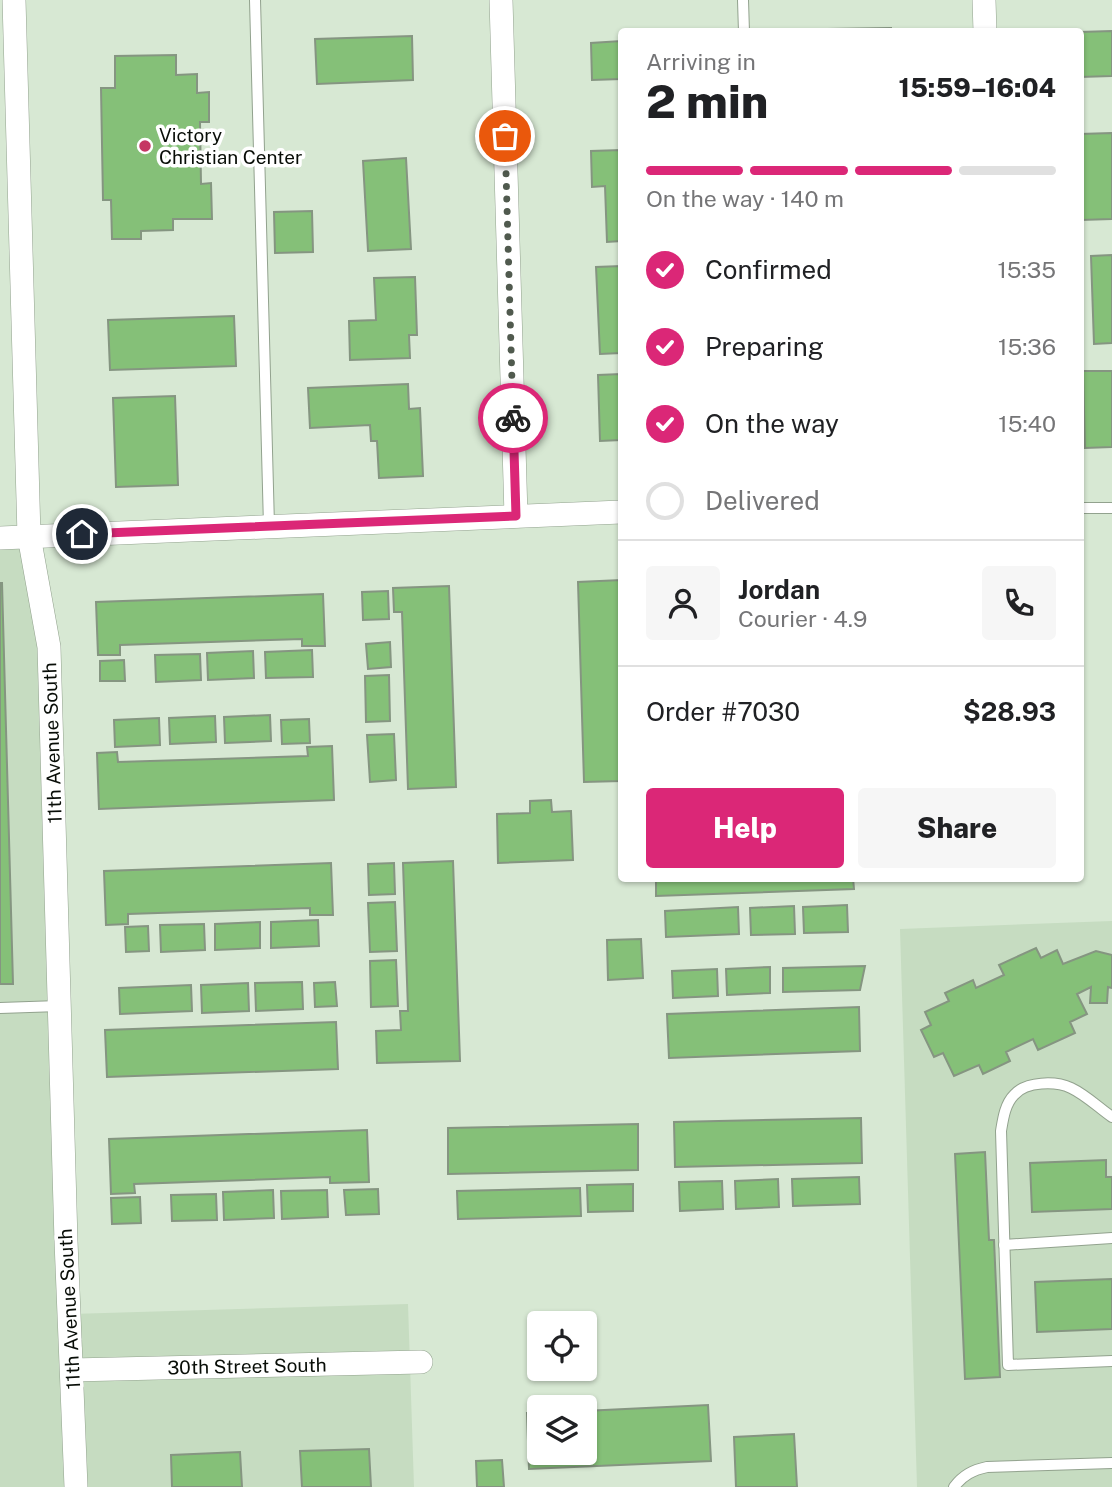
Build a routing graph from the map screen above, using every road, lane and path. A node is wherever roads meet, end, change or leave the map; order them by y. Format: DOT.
graph roads {
  1 [pos="14,0"];
  2 [pos="255,0"];
  3 [pos="501,0"];
  4 [pos="743,0"];
  5 [pos="984,0"];
  6 [pos="744,28"];
  7 [pos="985,28"];
  8 [pos="1084,508"];
  9 [pos="1112,508"];
  10 [pos="618,512"];
  11 [pos="516,516"];
  12 [pos="269,526"];
  13 [pos="29,536"];
  14 [pos="0,538"];
  15 [pos="59,1006"];
  16 [pos="0,1008"];
  17 [pos="1112,1117"];
  18 [pos="1112,1238"];
  19 [pos="1004,1245"];
  20 [pos="1112,1361"];
  21 [pos="421,1362"];
  22 [pos="72,1370"];
  23 [pos="1112,1463"];
  24 [pos="76,1487"];
  25 [pos="954,1487"];
  1 -- 13 [label="street, 11th Avenue South"];
  2 -- 12 [label="lane"];
  3 -- 11 [label="street"];
  4 -- 6 [label="lane"];
  5 -- 7 [label="street"];
  8 -- 9 [label="lane"];
  10 -- 11 [label="street"];
  11 -- 12 [label="street"];
  12 -- 13 [label="street"];
  13 -- 14 [label="street"];
  13 -- 15 [label="street, 11th Avenue South"];
  15 -- 16 [label="lane"];
  15 -- 22 [label="street, 11th Avenue South"];
  17 -- 19 [label="lane"];
  18 -- 19 [label="lane"];
  19 -- 20 [label="lane"];
  21 -- 22 [label="street, 30th Street South"];
  22 -- 24 [label="street, 11th Avenue South"];
  23 -- 25 [label="lane"];
}
